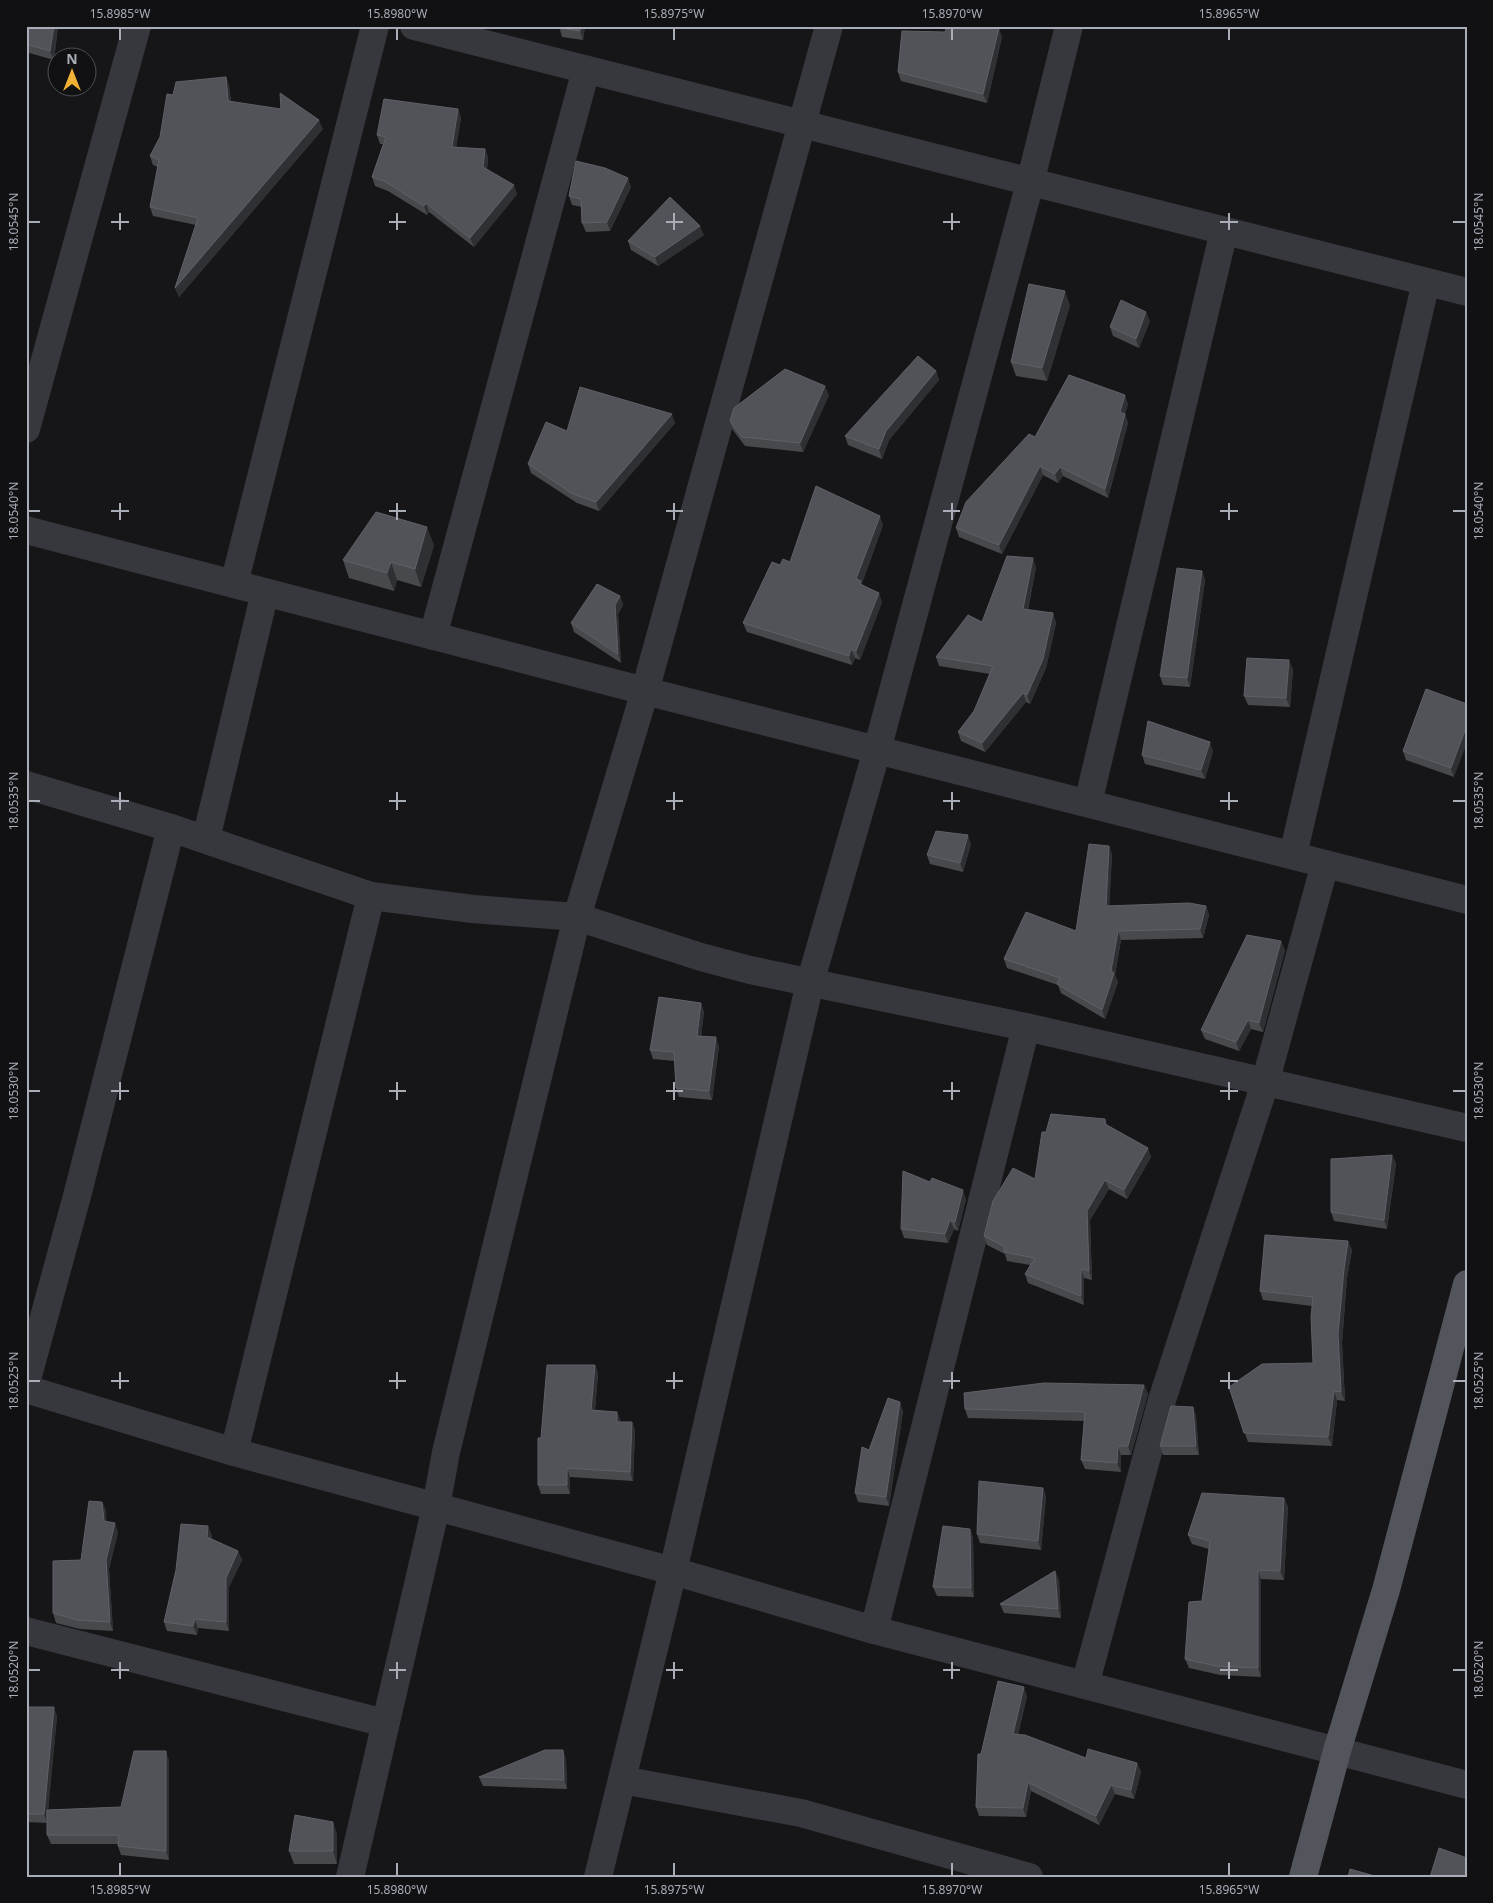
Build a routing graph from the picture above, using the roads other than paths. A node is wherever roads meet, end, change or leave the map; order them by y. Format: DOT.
graph roads {
  1 [pos="137,26"];
  2 [pos="375,26"];
  3 [pos="414,26"];
  4 [pos="829,26"];
  5 [pos="1070,26"];
  6 [pos="586,70"];
  7 [pos="801,125"];
  8 [pos="1030,183"];
  9 [pos="1224,231"];
  10 [pos="1426,282"];
  11 [pos="1467,292"];
  12 [pos="26,429"];
  13 [pos="26,530"];
  14 [pos="234,584"];
  15 [pos="265,592"];
  16 [pos="433,636"];
  17 [pos="645,691"];
  18 [pos="877,750"];
  19 [pos="26,785"];
  20 [pos="1088,803"];
  21 [pos="171,828"];
  22 [pos="206,839"];
  23 [pos="1293,856"];
  24 [pos="1325,864"];
  25 [pos="371,896"];
  26 [pos="1467,900"];
  27 [pos="578,917"];
  28 [pos="810,983"];
  29 [pos="1026,1027"];
  30 [pos="1265,1083"];
  31 [pos="1467,1128"];
  32 [pos="1467,1284"];
  33 [pos="26,1383"];
  34 [pos="26,1389"];
  35 [pos="234,1452"];
  36 [pos="436,1507"];
  37 [pos="673,1571"];
  38 [pos="874,1630"];
  39 [pos="26,1632"];
  40 [pos="1085,1685"];
  41 [pos="384,1723"];
  42 [pos="1337,1751"];
  43 [pos="622,1780"];
  44 [pos="1467,1785"];
  45 [pos="350,1877"];
  46 [pos="598,1877"];
  47 [pos="1029,1877"];
  48 [pos="1303,1877"];
  1 -- 12 [label="street"];
  2 -- 14 [label="street"];
  3 -- 6 [label="street"];
  4 -- 7 [label="street"];
  5 -- 8 [label="street"];
  6 -- 7 [label="street"];
  6 -- 16 [label="street"];
  7 -- 8 [label="street"];
  7 -- 17 [label="street"];
  8 -- 9 [label="street"];
  8 -- 18 [label="street"];
  9 -- 10 [label="street"];
  9 -- 20 [label="street"];
  10 -- 11 [label="street"];
  10 -- 23 [label="street"];
  13 -- 14 [label="street"];
  14 -- 15 [label="street"];
  15 -- 16 [label="street"];
  15 -- 22 [label="street"];
  16 -- 17 [label="street"];
  17 -- 18 [label="street"];
  17 -- 27 [label="street"];
  18 -- 20 [label="street"];
  18 -- 28 [label="street"];
  19 -- 21 [label="street"];
  20 -- 23 [label="street"];
  21 -- 22 [label="street"];
  21 -- 33 [label="street"];
  22 -- 25 [label="street"];
  23 -- 24 [label="street"];
  24 -- 26 [label="street"];
  24 -- 30 [label="street"];
  25 -- 27 [label="street"];
  25 -- 35 [label="street"];
  27 -- 28 [label="street"];
  27 -- 36 [label="street"];
  28 -- 29 [label="street"];
  28 -- 37 [label="street"];
  29 -- 30 [label="street"];
  29 -- 38 [label="street"];
  30 -- 31 [label="street"];
  30 -- 40 [label="street"];
  32 -- 42 [label="main road"];
  34 -- 35 [label="street"];
  35 -- 36 [label="street"];
  36 -- 37 [label="street"];
  36 -- 41 [label="street"];
  37 -- 38 [label="street"];
  37 -- 43 [label="street"];
  38 -- 40 [label="street"];
  39 -- 41 [label="street"];
  40 -- 42 [label="street"];
  41 -- 45 [label="street"];
  42 -- 44 [label="street"];
  42 -- 48 [label="main road"];
  43 -- 46 [label="street"];
  43 -- 47 [label="street"];
}
